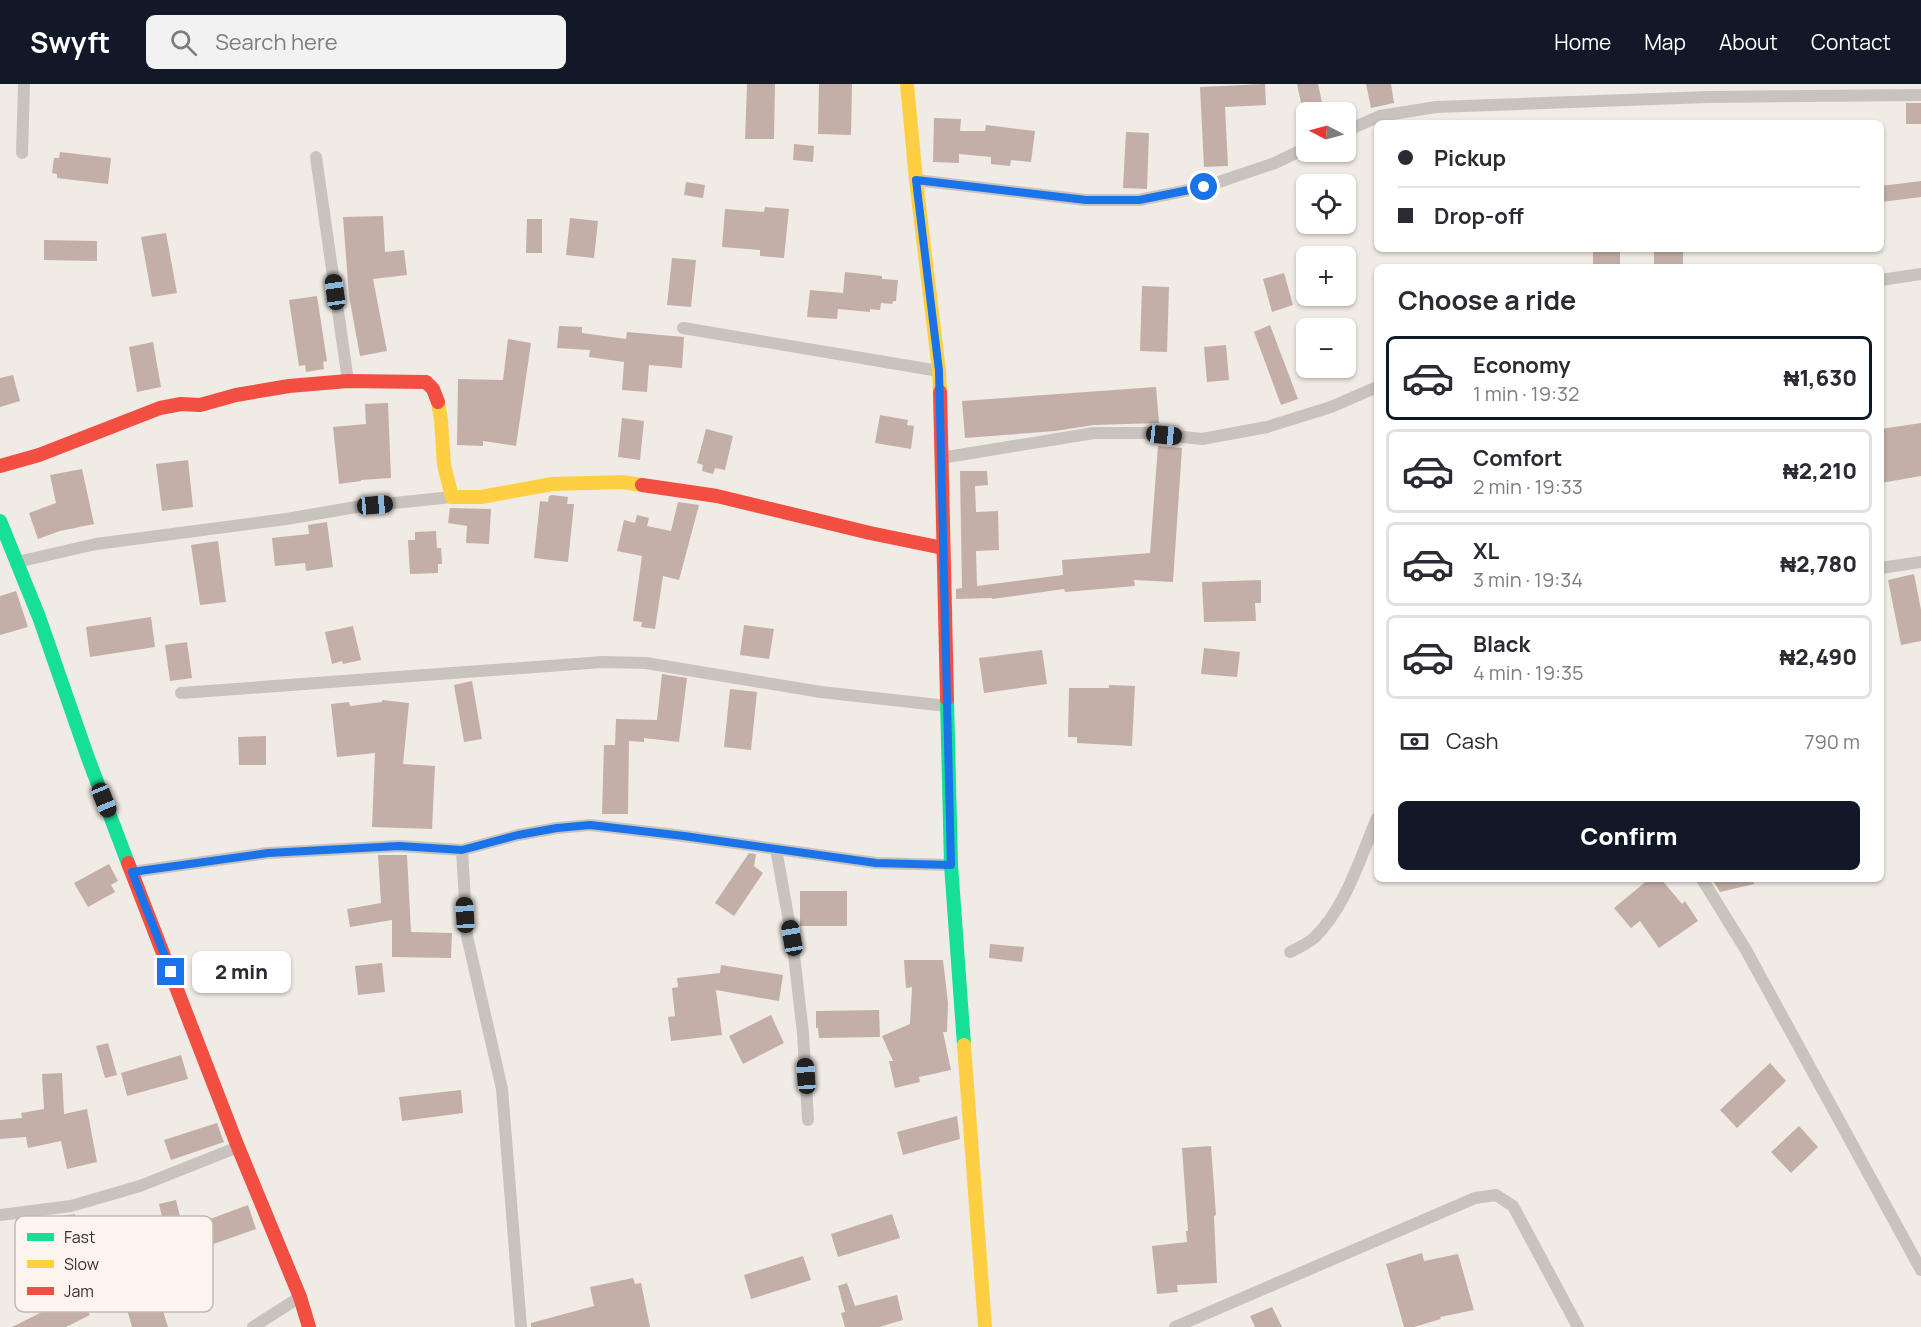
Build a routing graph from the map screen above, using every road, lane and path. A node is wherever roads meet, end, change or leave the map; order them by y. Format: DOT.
graph roads {
  1 [pos="24,84"];
  2 [pos="907,84"];
  3 [pos="1921,95"];
  4 [pos="1356,127"];
  5 [pos="22,153"];
  6 [pos="1296,153"];
  7 [pos="316,157"];
  8 [pos="916,180"];
  9 [pos="1921,274"];
  10 [pos="1884,280"];
  11 [pos="683,328"];
  12 [pos="939,371"];
  13 [pos="348,381"];
  14 [pos="1374,388"];
  15 [pos="941,458"];
  16 [pos="0,466"];
  17 [pos="452,497"];
  18 [pos="0,521"];
  19 [pos="944,548"];
  20 [pos="17,562"];
  21 [pos="1921,562"];
  22 [pos="1884,568"];
  23 [pos="182,693"];
  24 [pos="947,706"];
  25 [pos="1374,825"];
  26 [pos="776,849"];
  27 [pos="462,850"];
  28 [pos="951,865"];
  29 [pos="132,872"];
  30 [pos="1704,882"];
  31 [pos="1290,952"];
  32 [pos="808,1120"];
  33 [pos="238,1147"];
  34 [pos="0,1215"];
  35 [pos="1921,1270"];
  36 [pos="300,1297"];
  37 [pos="253,1327"];
  38 [pos="309,1327"];
  39 [pos="520,1327"];
  40 [pos="985,1327"];
  41 [pos="1175,1327"];
  42 [pos="1578,1327"];
  1 -- 5 [label="street"];
  2 -- 8 [label="street"];
  3 -- 4 [label="street"];
  6 -- 8 [label="street"];
  7 -- 13 [label="street"];
  8 -- 12 [label="street"];
  9 -- 10 [label="street"];
  11 -- 12 [label="street"];
  12 -- 15 [label="street"];
  13 -- 16 [label="street"];
  13 -- 17 [label="street"];
  14 -- 15 [label="street"];
  15 -- 19 [label="street"];
  17 -- 19 [label="street"];
  17 -- 20 [label="street"];
  18 -- 20 [label="street"];
  19 -- 24 [label="street"];
  20 -- 29 [label="street"];
  21 -- 22 [label="street"];
  23 -- 24 [label="street"];
  24 -- 28 [label="street"];
  25 -- 31 [label="street"];
  26 -- 27 [label="street"];
  26 -- 28 [label="street"];
  26 -- 32 [label="street"];
  27 -- 29 [label="street"];
  27 -- 39 [label="street"];
  28 -- 40 [label="street"];
  29 -- 33 [label="street"];
  30 -- 35 [label="street"];
  33 -- 34 [label="street"];
  33 -- 36 [label="street"];
  36 -- 37 [label="street"];
  36 -- 38 [label="street"];
  41 -- 42 [label="street"];
}
